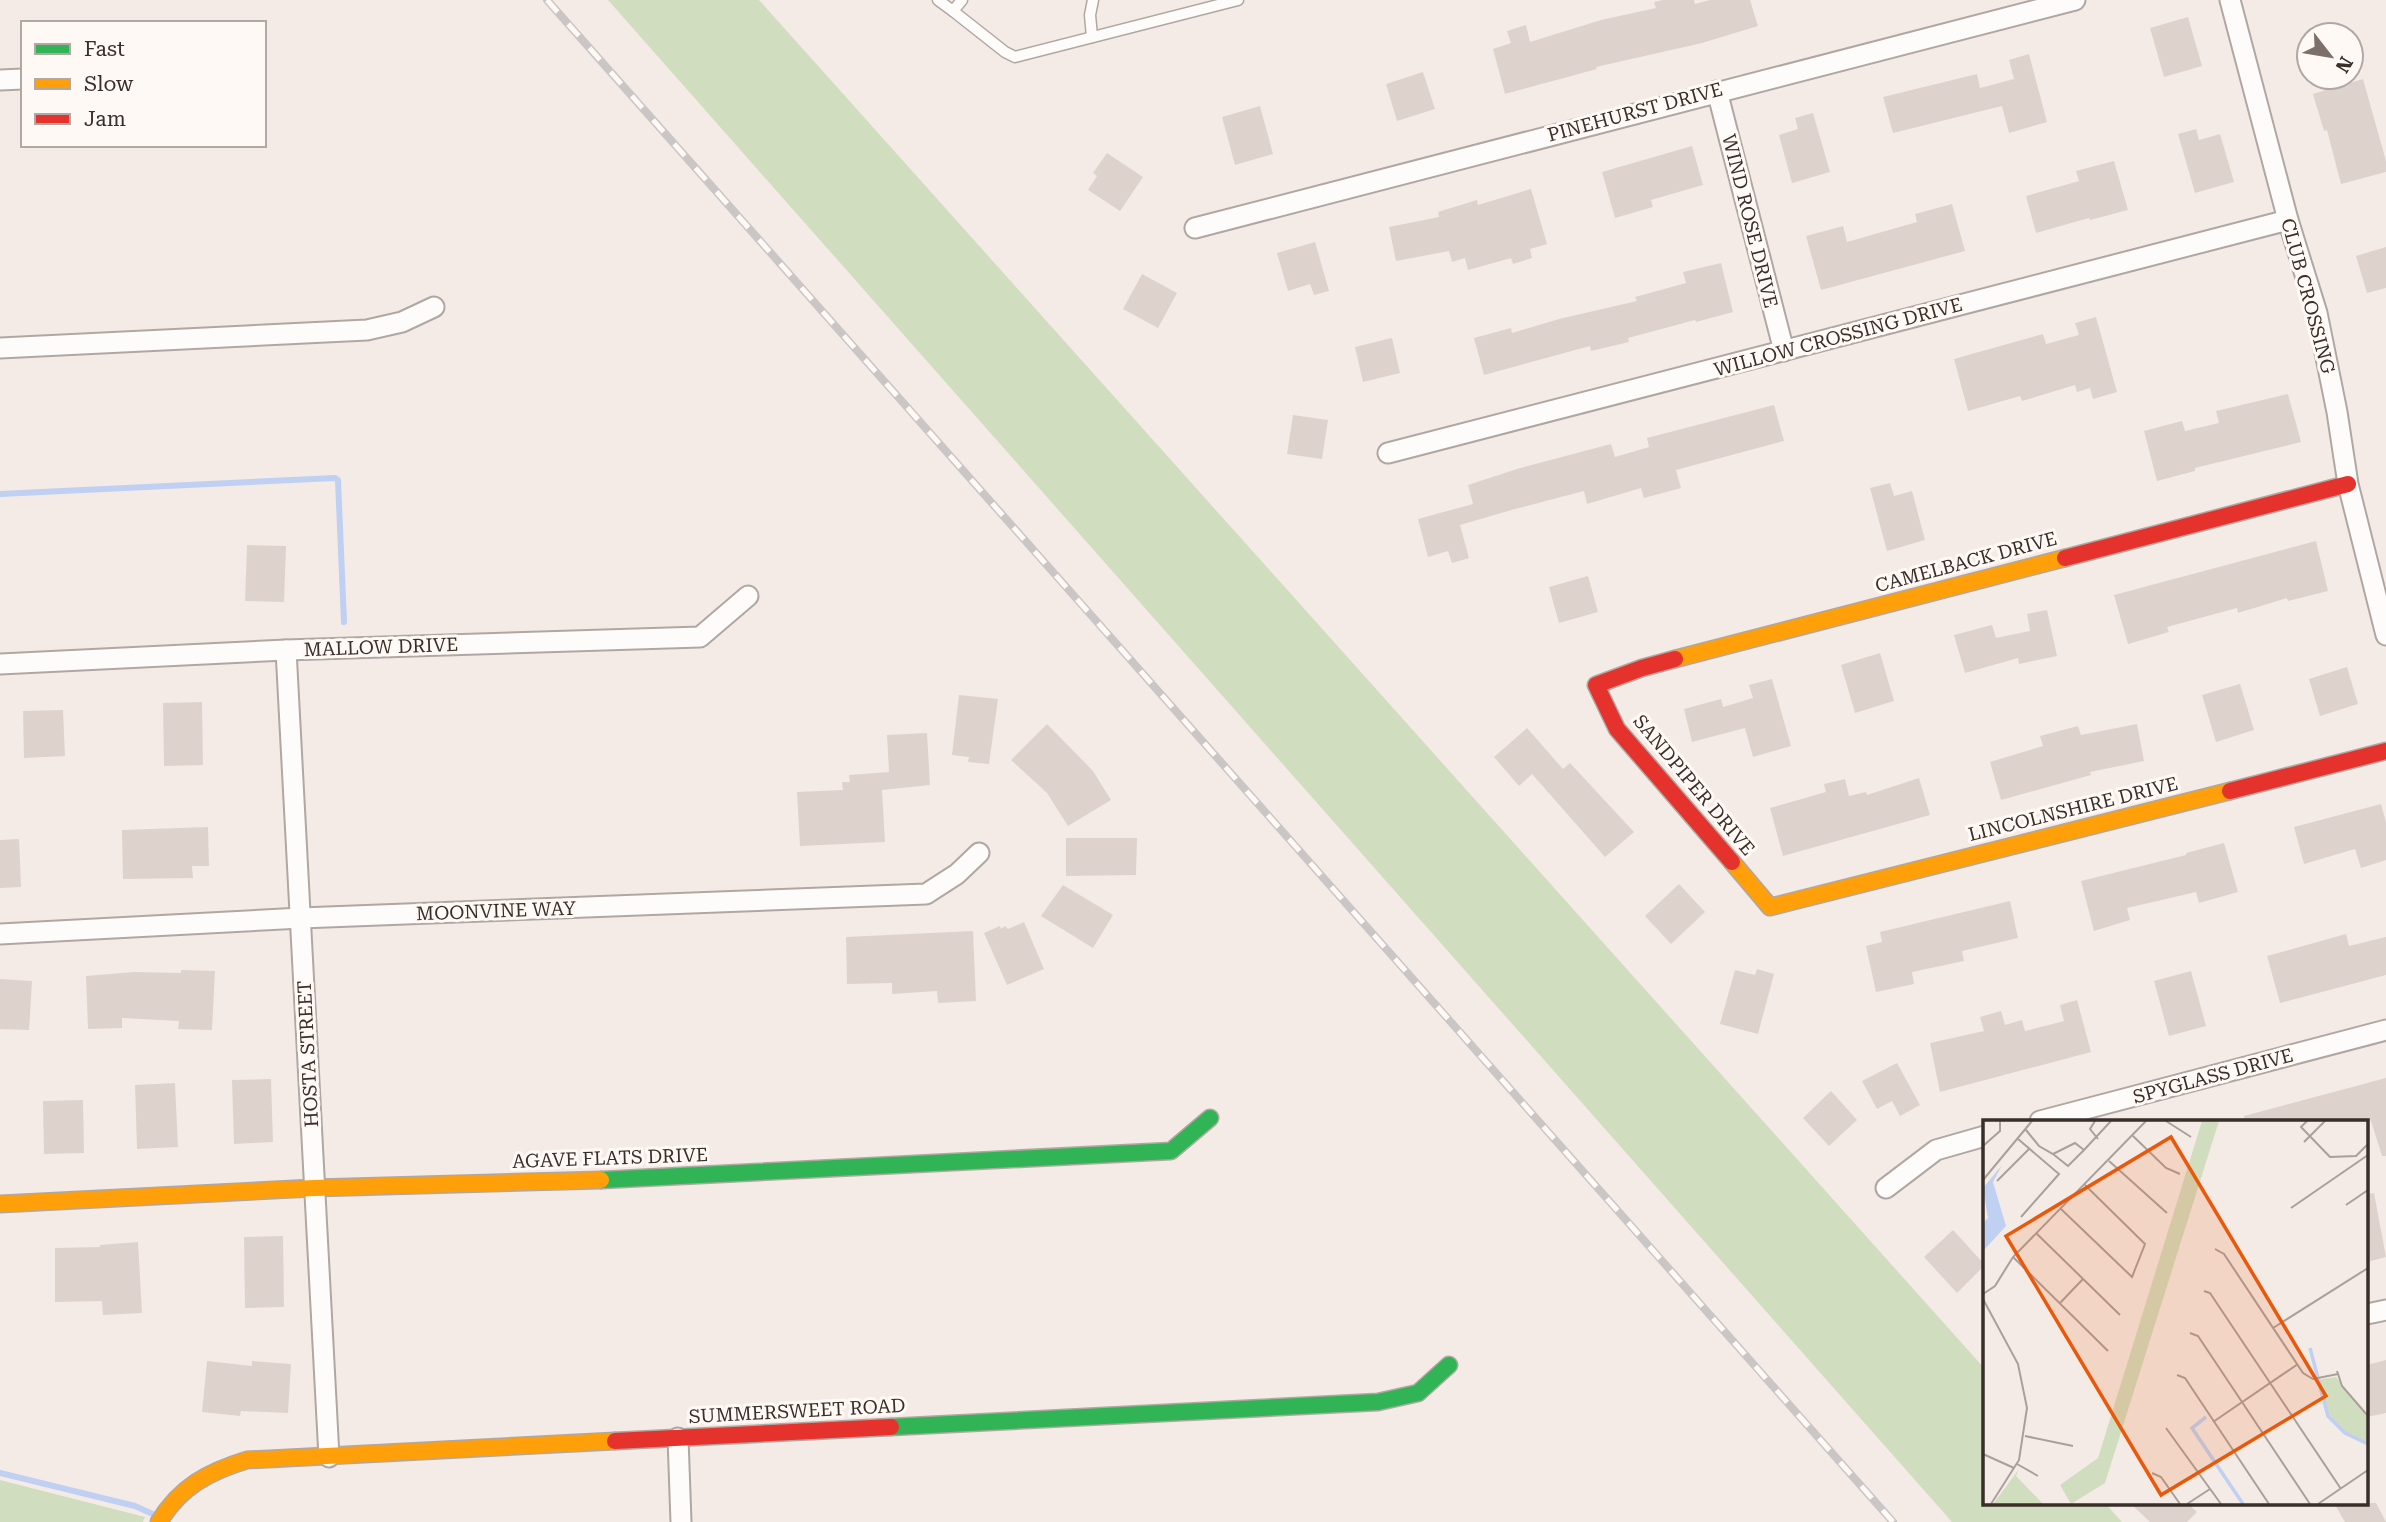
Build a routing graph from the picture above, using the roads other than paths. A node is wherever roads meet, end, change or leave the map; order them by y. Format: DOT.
graph roads {
  1 [pos="938,0"];
  2 [pos="962,0"];
  3 [pos="1093,0"];
  4 [pos="1238,0"];
  5 [pos="2075,0"];
  6 [pos="2231,0"];
  7 [pos="953,11"];
  8 [pos="1092,37"];
  9 [pos="21,79"];
  10 [pos="0,80"];
  11 [pos="1717,91"];
  12 [pos="2288,220"];
  13 [pos="1195,228"];
  14 [pos="433,307"];
  15 [pos="0,348"];
  16 [pos="1784,351"];
  17 [pos="1388,453"];
  18 [pos="2348,484"];
  19 [pos="748,596"];
  20 [pos="2386,635"];
  21 [pos="286,650"];
  22 [pos="0,664"];
  23 [pos="1596,685"];
  24 [pos="2386,751"];
  25 [pos="979,853"];
  26 [pos="1770,907"];
  27 [pos="301,918"];
  28 [pos="0,934"];
  29 [pos="2386,1030"];
  30 [pos="1210,1118"];
  31 [pos="2044,1120"];
  32 [pos="1983,1137"];
  33 [pos="314,1188"];
  34 [pos="1885,1188"];
  35 [pos="0,1204"];
  36 [pos="2386,1310"];
  37 [pos="2368,1314"];
  38 [pos="1449,1365"];
  39 [pos="678,1438"];
  40 [pos="329,1457"];
  41 [pos="159,1522"];
  42 [pos="681,1522"];
  1 -- 7 [label="lane"];
  2 -- 7 [label="lane"];
  3 -- 8 [label="lane"];
  4 -- 8 [label="lane"];
  5 -- 11 [label="street, PINEHURST DRIVE"];
  6 -- 12 [label="street, CLUB CROSSING"];
  7 -- 8 [label="lane"];
  9 -- 10 [label="street"];
  11 -- 13 [label="street, PINEHURST DRIVE"];
  11 -- 16 [label="street, WIND ROSE DRIVE"];
  12 -- 16 [label="street, WILLOW CROSSING DRIVE"];
  12 -- 18 [label="street, CLUB CROSSING"];
  14 -- 15 [label="street"];
  16 -- 17 [label="street, WILLOW CROSSING DRIVE"];
  18 -- 20 [label="street, CLUB CROSSING"];
  18 -- 23 [label="street, CAMELBACK DRIVE"];
  19 -- 21 [label="street, MALLOW DRIVE"];
  21 -- 22 [label="street, MALLOW DRIVE"];
  21 -- 27 [label="street, HOSTA STREET"];
  23 -- 26 [label="street, SANDPIPER DRIVE"];
  24 -- 26 [label="street, LINCOLNSHIRE DRIVE"];
  25 -- 27 [label="street, MOONVINE WAY"];
  27 -- 28 [label="street, MOONVINE WAY"];
  27 -- 33 [label="street, HOSTA STREET"];
  29 -- 31 [label="street, SPYGLASS DRIVE"];
  30 -- 33 [label="street, AGAVE FLATS DRIVE"];
  32 -- 34 [label="street"];
  33 -- 35 [label="street, AGAVE FLATS DRIVE"];
  33 -- 40 [label="street, HOSTA STREET"];
  36 -- 37 [label="street"];
  38 -- 39 [label="street, SUMMERSWEET ROAD"];
  39 -- 40 [label="street, SUMMERSWEET ROAD"];
  39 -- 42 [label="street"];
  40 -- 41 [label="street, SUMMERSWEET ROAD"];
}
